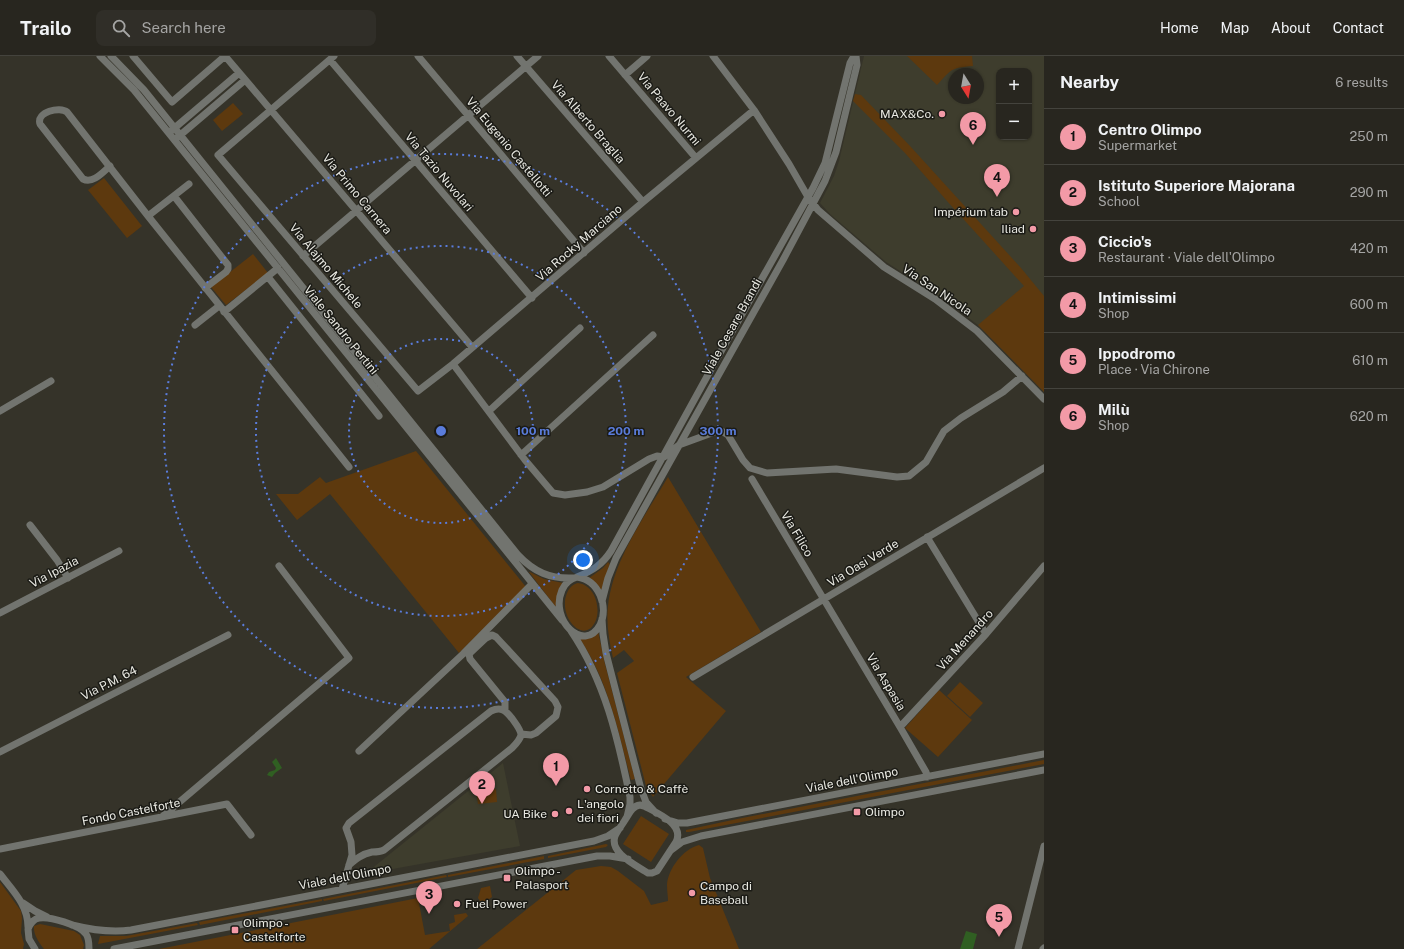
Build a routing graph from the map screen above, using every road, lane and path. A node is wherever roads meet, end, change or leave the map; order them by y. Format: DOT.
graph roads {
  1 [pos="100,56"];
  2 [pos="111,56"];
  3 [pos="133,56"];
  4 [pos="225,56"];
  5 [pos="418,56"];
  6 [pos="517,56"];
  7 [pos="538,56"];
  8 [pos="609,56"];
  9 [pos="647,56"];
  10 [pos="713,56"];
  11 [pos="855,56"];
  12 [pos="332,58"];
  13 [pos="525,66"];
  14 [pos="239,72"];
  15 [pos="626,75"];
  16 [pos="245,80"];
  17 [pos="271,110"];
  18 [pos="754,110"];
  19 [pos="468,116"];
  20 [pos="172,131"];
  21 [pos="177,137"];
  22 [pos="696,158"];
  23 [pos="415,160"];
  24 [pos="110,166"];
  25 [pos="189,184"];
  26 [pos="174,196"];
  27 [pos="808,197"];
  28 [pos="643,202"];
  29 [pos="813,204"];
  30 [pos="357,210"];
  31 [pos="148,216"];
  32 [pos="584,253"];
  33 [pos="303,256"];
  34 [pos="278,268"];
  35 [pos="268,277"];
  36 [pos="205,288"];
  37 [pos="532,298"];
  38 [pos="219,306"];
  39 [pos="224,312"];
  40 [pos="195,325"];
  41 [pos="580,328"];
  42 [pos="653,335"];
  43 [pos="472,347"];
  44 [pos="453,364"];
  45 [pos="1022,376"];
  46 [pos="51,381"];
  47 [pos="418,391"];
  48 [pos="1044,399"];
  49 [pos="0,411"];
  50 [pos="489,411"];
  51 [pos="379,416"];
  52 [pos="679,445"];
  53 [pos="521,455"];
  54 [pos="664,457"];
  55 [pos="349,467"];
  56 [pos="1044,468"];
  57 [pos="752,479"];
  58 [pos="30,525"];
  59 [pos="926,537"];
  60 [pos="119,551"];
  61 [pos="279,566"];
  62 [pos="1044,566"];
  63 [pos="68,578"];
  64 [pos="575,578"];
  65 [pos="532,584"];
  66 [pos="823,599"];
  67 [pos="602,601"];
  68 [pos="0,613"];
  69 [pos="602,619"];
  70 [pos="562,620"];
  71 [pos="571,631"];
  72 [pos="986,634"];
  73 [pos="228,635"];
  74 [pos="693,677"];
  75 [pos="505,710"];
  76 [pos="900,727"];
  77 [pos="521,734"];
  78 [pos="359,751"];
  79 [pos="0,752"];
  80 [pos="1044,754"];
  81 [pos="1044,770"];
  82 [pos="926,777"];
  83 [pos="656,813"];
  84 [pos="163,816"];
  85 [pos="627,817"];
  86 [pos="665,819"];
  87 [pos="620,828"];
  88 [pos="251,835"];
  89 [pos="1044,846"];
  90 [pos="0,849"];
  91 [pos="670,851"];
  92 [pos="628,859"];
  93 [pos="349,865"];
  94 [pos="0,874"];
  95 [pos="342,889"];
  96 [pos="20,900"];
  97 [pos="54,920"];
  98 [pos="72,924"];
  99 [pos="28,927"];
  100 [pos="30,938"];
  101 [pos="27,949"];
  102 [pos="35,949"];
  103 [pos="89,949"];
  104 [pos="114,949"];
  105 [pos="1018,949"];
  1 -- 20 [label="street, Viale Sandro Pertini"];
  2 -- 20 [label="street, Viale Sandro Pertini"];
  3 -- 4 [label="street"];
  4 -- 14 [label="street, Via Primo Carnera"];
  5 -- 19 [label="street, Via Eugenio Castellotti"];
  6 -- 13 [label="street, Via Alberto Braglia"];
  7 -- 13 [label="street"];
  8 -- 15 [label="street, Via Paavo Nurmi"];
  9 -- 15 [label="street, Via Paavo Nurmi"];
  10 -- 18 [label="street"];
  11 -- 27 [label="street, Viale Cesare Brandi"];
  11 -- 29 [label="street, Viale Cesare Brandi"];
  12 -- 17 [label="street"];
  12 -- 23 [label="street, Via Tazio Nuvolari"];
  13 -- 19 [label="street"];
  13 -- 28 [label="street, Via Alberto Braglia"];
  14 -- 16 [label="street, Via Primo Carnera"];
  14 -- 20 [label="street"];
  15 -- 22 [label="street, Via Paavo Nurmi"];
  16 -- 17 [label="street, Via Primo Carnera"];
  16 -- 21 [label="street"];
  17 -- 30 [label="street, Via Primo Carnera"];
  17 -- 33 [label="street, Via Alajmo Michele"];
  18 -- 22 [label="street, Via Rocky Marciano"];
  18 -- 27 [label="street"];
  19 -- 23 [label="street"];
  19 -- 32 [label="street, Via Eugenio Castellotti"];
  20 -- 21 [label="street, Viale Sandro Pertini"];
  21 -- 34 [label="street, Viale Sandro Pertini"];
  21 -- 64 [label="street, Viale Sandro Pertini"];
  22 -- 28 [label="street, Via Rocky Marciano"];
  23 -- 30 [label="street"];
  23 -- 37 [label="street, Via Tazio Nuvolari"];
  24 -- 24 [label="street"];
  24 -- 31 [label="street"];
  25 -- 26 [label="street"];
  26 -- 31 [label="street"];
  26 -- 36 [label="street"];
  27 -- 29 [label="street, Via San Nicola"];
  27 -- 54 [label="street, Viale Cesare Brandi"];
  28 -- 32 [label="street, Via Rocky Marciano"];
  29 -- 45 [label="street, Via San Nicola"];
  29 -- 52 [label="street, Viale Cesare Brandi"];
  30 -- 33 [label="street"];
  30 -- 43 [label="street, Via Primo Carnera"];
  31 -- 36 [label="street"];
  32 -- 37 [label="street, Via Rocky Marciano"];
  33 -- 47 [label="street, Via Alajmo Michele"];
  34 -- 35 [label="street"];
  34 -- 65 [label="street, Viale Sandro Pertini"];
  35 -- 39 [label="street"];
  35 -- 51 [label="street"];
  36 -- 38 [label="street"];
  37 -- 43 [label="street, Via Rocky Marciano"];
  38 -- 39 [label="street"];
  38 -- 40 [label="street"];
  39 -- 55 [label="street"];
  41 -- 50 [label="street"];
  42 -- 53 [label="street"];
  43 -- 44 [label="street, Via Rocky Marciano"];
  44 -- 47 [label="street, Via Rocky Marciano"];
  44 -- 50 [label="street"];
  45 -- 48 [label="street, Via San Nicola"];
  45 -- 52 [label="street"];
  46 -- 49 [label="street"];
  50 -- 53 [label="street"];
  52 -- 54 [label="street"];
  52 -- 67 [label="street, Viale Cesare Brandi"];
  53 -- 54 [label="street"];
  54 -- 64 [label="street, Viale Cesare Brandi"];
  56 -- 59 [label="street, Via Oasi Verde"];
  57 -- 66 [label="street, Via Filico"];
  58 -- 63 [label="street"];
  59 -- 66 [label="street, Via Oasi Verde"];
  59 -- 72 [label="street"];
  60 -- 63 [label="street, Via Ipazia"];
  61 -- 84 [label="street"];
  62 -- 72 [label="street, Via Menandro"];
  63 -- 68 [label="street, Via Ipazia"];
  64 -- 67 [label="street"];
  64 -- 70 [label="street"];
  65 -- 70 [label="street, Viale Sandro Pertini"];
  65 -- 78 [label="street"];
  66 -- 74 [label="street, Via Oasi Verde"];
  66 -- 76 [label="street, Via Aspasia"];
  67 -- 69 [label="street"];
  69 -- 71 [label="street"];
  69 -- 83 [label="street"];
  70 -- 71 [label="street"];
  71 -- 85 [label="street"];
  72 -- 76 [label="street, Via Menandro"];
  73 -- 79 [label="street, Via P.M. 64"];
  75 -- 77 [label="street"];
  75 -- 77 [label="street"];
  75 -- 93 [label="street"];
  76 -- 82 [label="street, Via Aspasia"];
  77 -- 93 [label="street"];
  80 -- 82 [label="street, Viale dell'Olimpo"];
  81 -- 91 [label="street"];
  82 -- 86 [label="street, Viale dell'Olimpo"];
  83 -- 85 [label="street"];
  83 -- 86 [label="street"];
  84 -- 88 [label="street, Fondo Castelforte"];
  84 -- 90 [label="street, Fondo Castelforte"];
  85 -- 87 [label="street"];
  86 -- 91 [label="street"];
  87 -- 92 [label="street"];
  87 -- 95 [label="street, Viale dell'Olimpo"];
  89 -- 105 [label="street"];
  91 -- 92 [label="street"];
  92 -- 104 [label="street"];
  93 -- 95 [label="street"];
  94 -- 96 [label="street"];
  95 -- 98 [label="street, Viale dell'Olimpo"];
  96 -- 97 [label="street"];
  96 -- 99 [label="street"];
  97 -- 98 [label="street, Viale dell'Olimpo"];
  97 -- 99 [label="street"];
  98 -- 103 [label="street"];
  99 -- 100 [label="street"];
  100 -- 101 [label="street"];
  100 -- 102 [label="street"];
}
